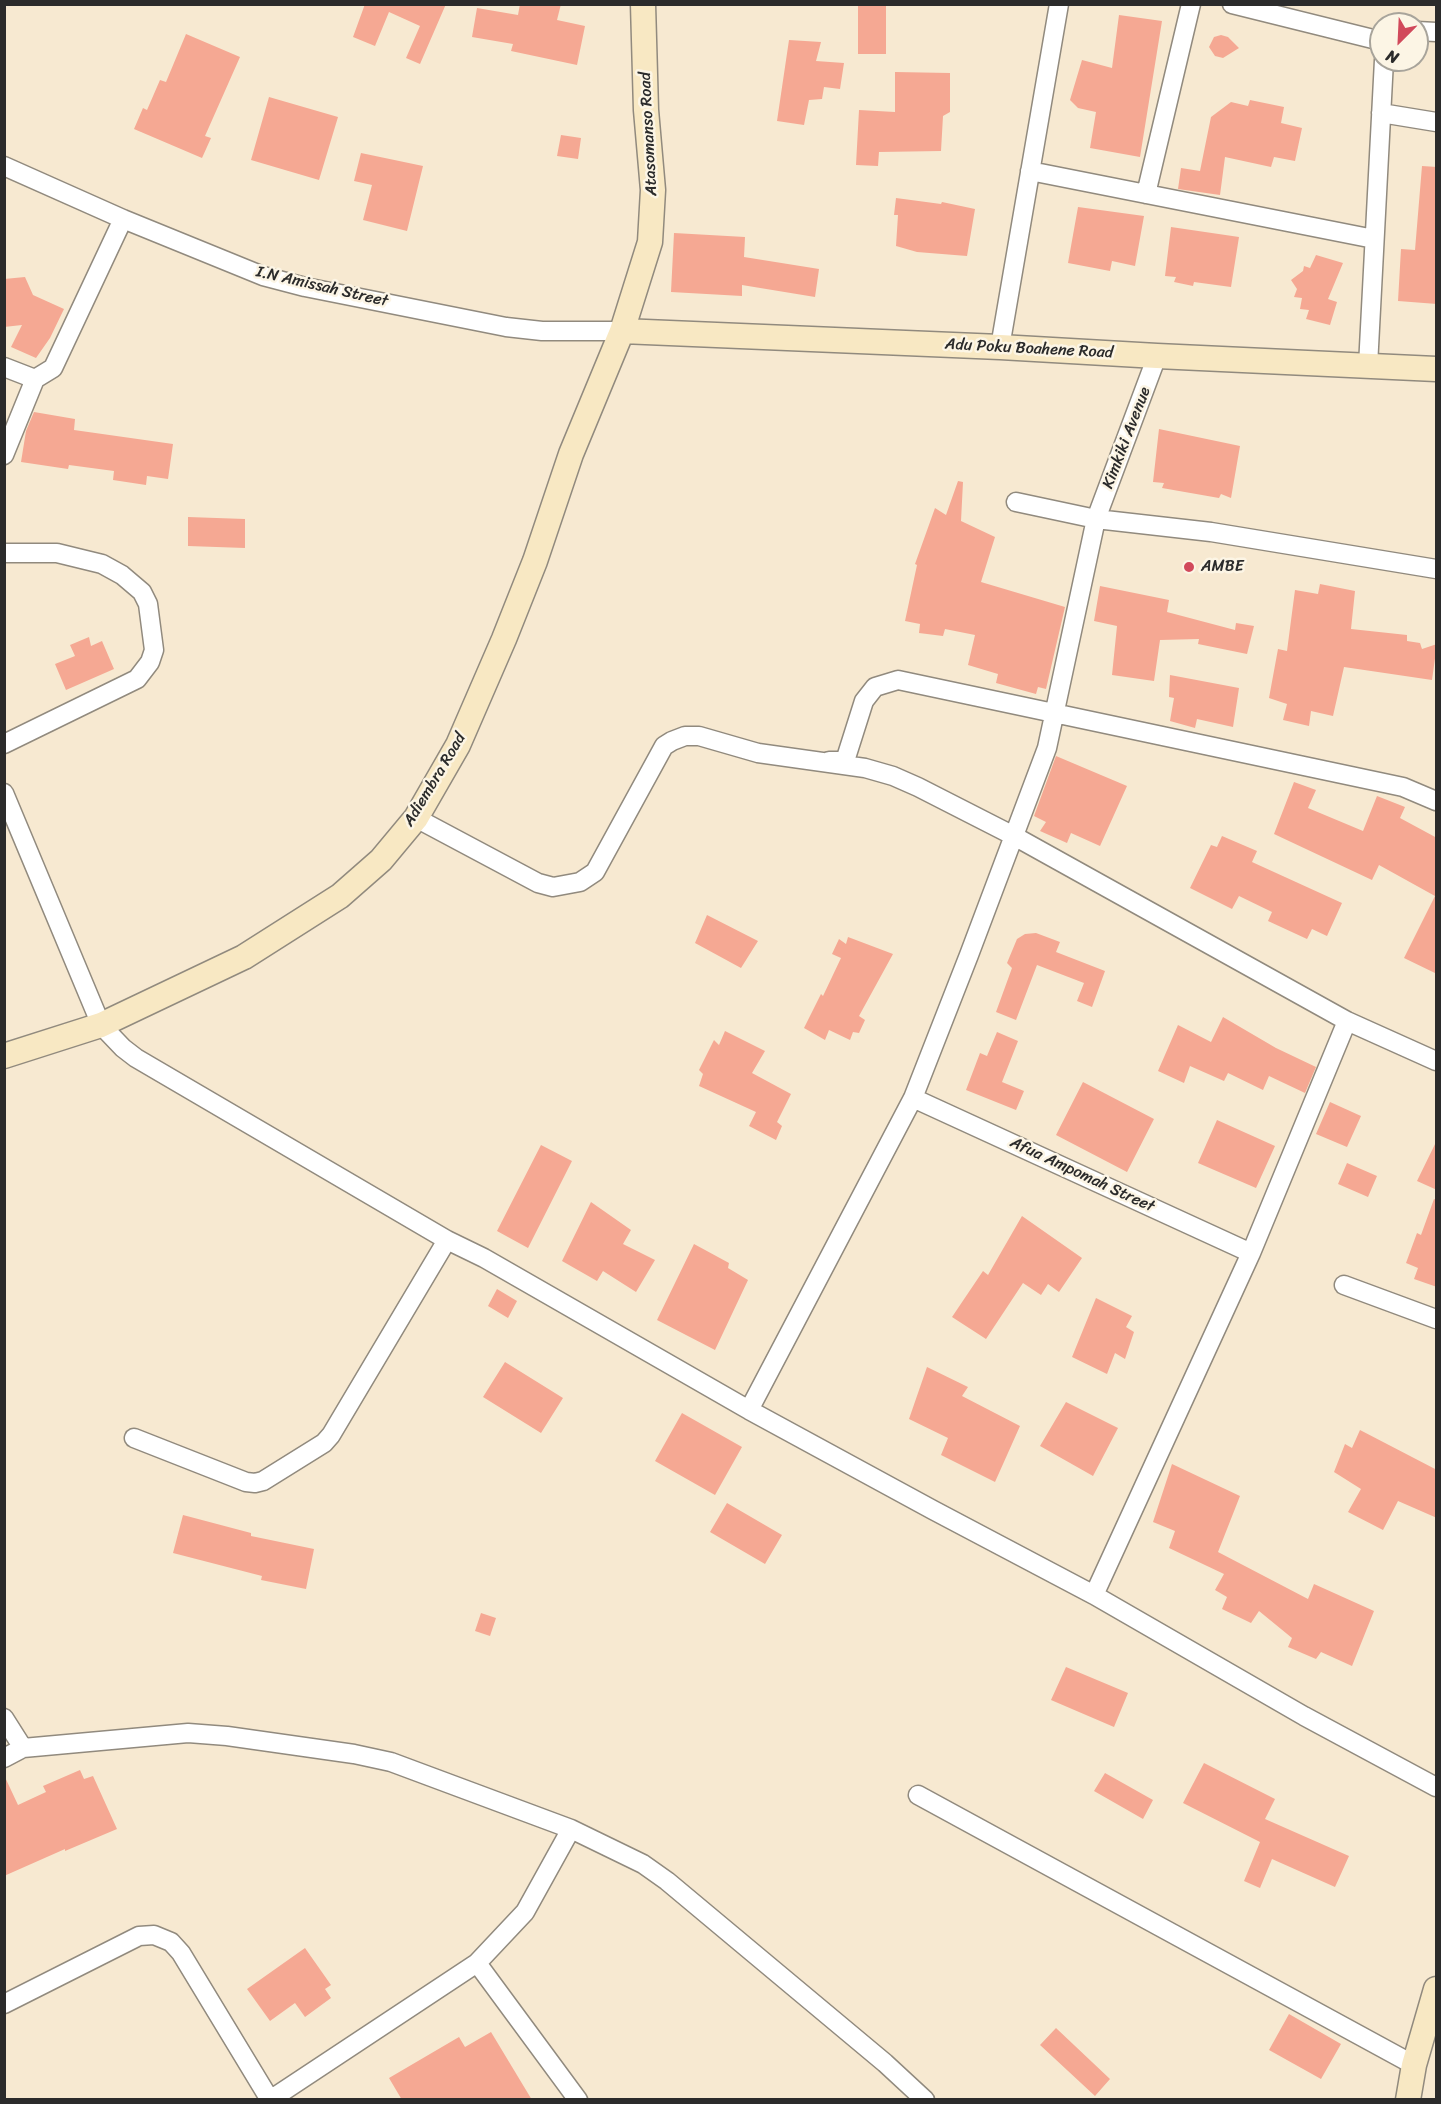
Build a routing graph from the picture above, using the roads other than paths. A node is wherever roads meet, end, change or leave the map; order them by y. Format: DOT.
graph roads {
  1 [pos="643,4"];
  2 [pos="1059,4"];
  3 [pos="1191,4"];
  4 [pos="1232,4"];
  5 [pos="1369,38"];
  6 [pos="1383,72"];
  7 [pos="1381,113"];
  8 [pos="1437,122"];
  9 [pos="4,166"];
  10 [pos="1030,171"];
  11 [pos="1146,194"];
  12 [pos="123,219"];
  13 [pos="1374,239"];
  14 [pos="622,331"];
  15 [pos="1000,346"];
  16 [pos="1157,356"];
  17 [pos="1368,366"];
  18 [pos="4,367"];
  19 [pos="1437,369"];
  20 [pos="35,379"];
  21 [pos="4,455"];
  22 [pos="1016,502"];
  23 [pos="1096,519"];
  24 [pos="4,553"];
  25 [pos="1437,569"];
  26 [pos="1054,714"];
  27 [pos="4,744"];
  28 [pos="821,761"];
  29 [pos="4,793"];
  30 [pos="1437,801"];
  31 [pos="416,818"];
  32 [pos="1014,836"];
  33 [pos="1347,1021"];
  34 [pos="101,1025"];
  35 [pos="4,1056"];
  36 [pos="1437,1061"];
  37 [pos="913,1098"];
  38 [pos="447,1240"];
  39 [pos="1251,1253"];
  40 [pos="1344,1285"];
  41 [pos="1437,1319"];
  42 [pos="749,1410"];
  43 [pos="134,1438"];
  44 [pos="1095,1594"];
  45 [pos="4,1718"];
  46 [pos="23,1748"];
  47 [pos="4,1758"];
  48 [pos="1437,1787"];
  49 [pos="918,1795"];
  50 [pos="571,1829"];
  51 [pos="477,1963"];
  52 [pos="1437,1989"];
  53 [pos="4,2004"];
  54 [pos="1414,2065"];
  55 [pos="578,2100"];
  56 [pos="925,2100"];
  57 [pos="1408,2100"];
  1 -- 14 [label="street, Atasomanso Road"];
  2 -- 10 [label="street"];
  3 -- 11 [label="street"];
  4 -- 5 [label="street"];
  6 -- 7 [label="street"];
  7 -- 8 [label="street"];
  7 -- 13 [label="street"];
  9 -- 12 [label="street, I.N Amissah Street"];
  10 -- 11 [label="street"];
  10 -- 15 [label="street"];
  11 -- 13 [label="street"];
  12 -- 14 [label="street, I.N Amissah Street"];
  12 -- 20 [label="street"];
  13 -- 17 [label="street"];
  14 -- 15 [label="street, Adu Poku Boahene Road"];
  14 -- 31 [label="street, Adiembra Road"];
  15 -- 16 [label="street, Adu Poku Boahene Road"];
  16 -- 17 [label="street, Adu Poku Boahene Road"];
  16 -- 23 [label="street, Kimkiki Avenue"];
  17 -- 19 [label="street, Adu Poku Boahene Road"];
  18 -- 20 [label="street"];
  20 -- 21 [label="street"];
  22 -- 23 [label="street"];
  23 -- 25 [label="street"];
  23 -- 26 [label="street, Kimkiki Avenue"];
  24 -- 27 [label="street"];
  26 -- 28 [label="street"];
  26 -- 30 [label="street"];
  26 -- 32 [label="street, Kimkiki Avenue"];
  28 -- 31 [label="street"];
  28 -- 32 [label="street"];
  29 -- 34 [label="street"];
  31 -- 34 [label="street, Adiembra Road"];
  32 -- 33 [label="street"];
  32 -- 37 [label="street, Kimkiki Avenue"];
  33 -- 36 [label="street"];
  33 -- 39 [label="street"];
  34 -- 35 [label="street, Adiembra Road"];
  34 -- 38 [label="street"];
  37 -- 39 [label="street, Afua Ampomah Street"];
  37 -- 42 [label="street, Kimkiki Avenue"];
  38 -- 42 [label="street"];
  38 -- 43 [label="street"];
  39 -- 44 [label="street"];
  40 -- 41 [label="street"];
  42 -- 44 [label="street"];
  44 -- 48 [label="street"];
  45 -- 46 [label="street"];
  46 -- 47 [label="street"];
  46 -- 50 [label="street"];
  49 -- 54 [label="street"];
  50 -- 51 [label="street"];
  50 -- 56 [label="street"];
  51 -- 53 [label="street"];
  51 -- 55 [label="street"];
  52 -- 54 [label="street"];
  54 -- 57 [label="street"];
}
